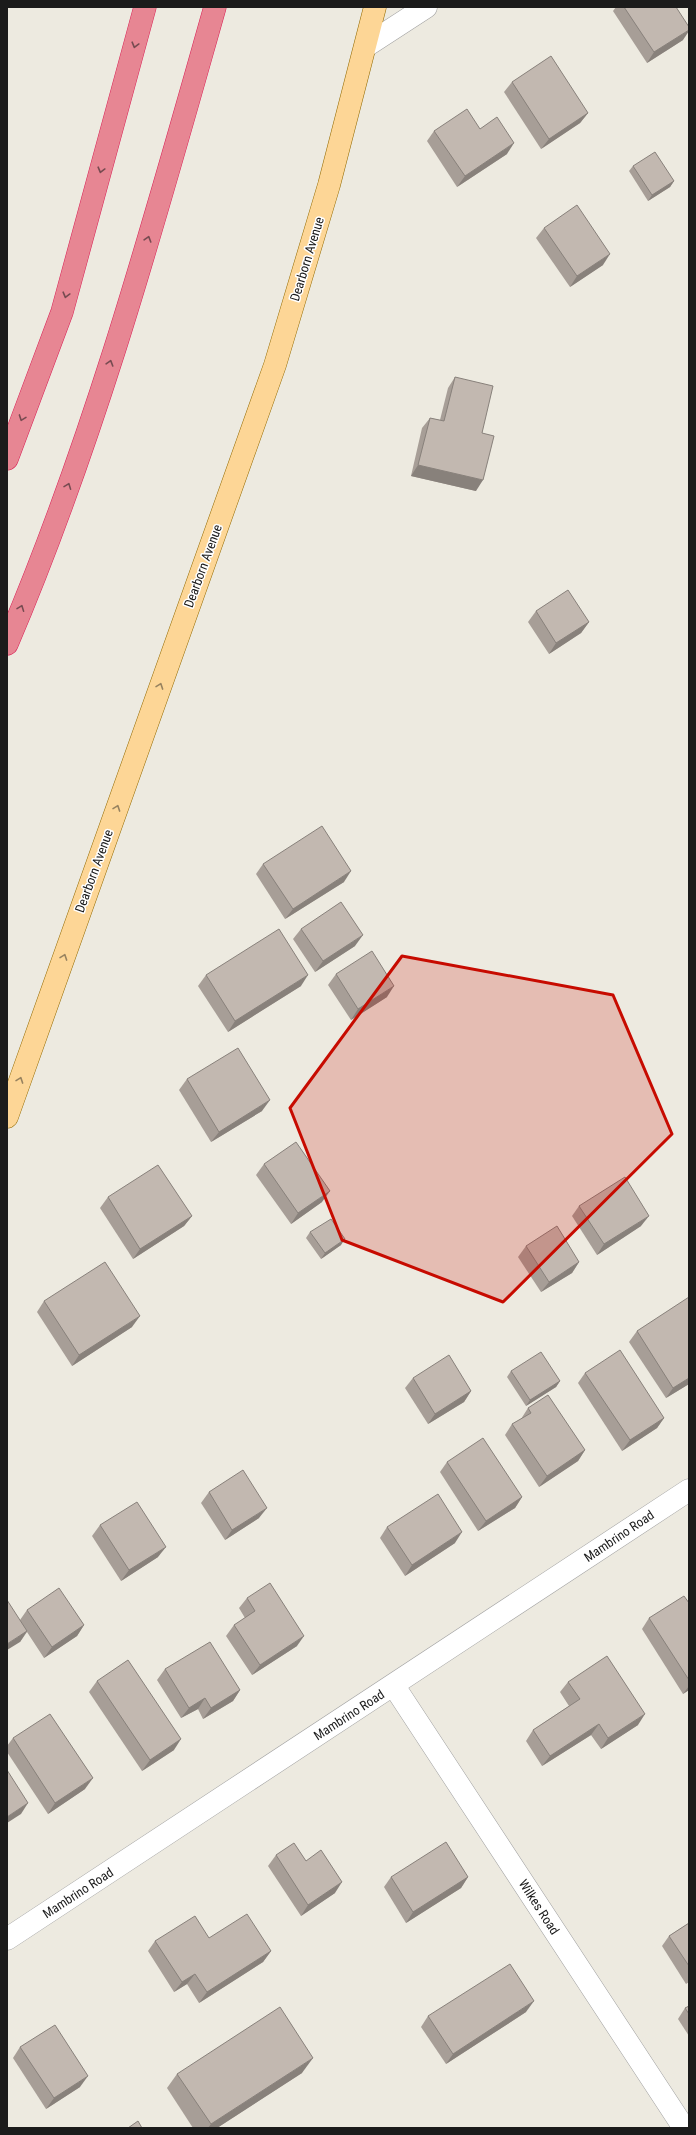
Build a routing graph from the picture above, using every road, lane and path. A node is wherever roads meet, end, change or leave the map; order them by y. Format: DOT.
graph roads {
  1 [pos="145,7"];
  2 [pos="215,7"];
  3 [pos="375,7"];
  4 [pos="426,7"];
  5 [pos="366,46"];
  6 [pos="7,459"];
  7 [pos="7,644"];
  8 [pos="7,1116"];
  9 [pos="689,1490"];
  10 [pos="394,1686"];
  11 [pos="7,1939"];
  12 [pos="684,2128"];
  1 -- 6 [label="highway, one-way"];
  7 -- 2 [label="highway, one-way"];
  3 -- 5 [label="main road, Dearborn Avenue"];
  4 -- 5 [label="street"];
  8 -- 5 [label="main road, Dearborn Avenue, one-way"];
  9 -- 10 [label="street, Mambrino Road"];
  10 -- 11 [label="street, Mambrino Road"];
  10 -- 12 [label="street, Wilkes Road"];
}
